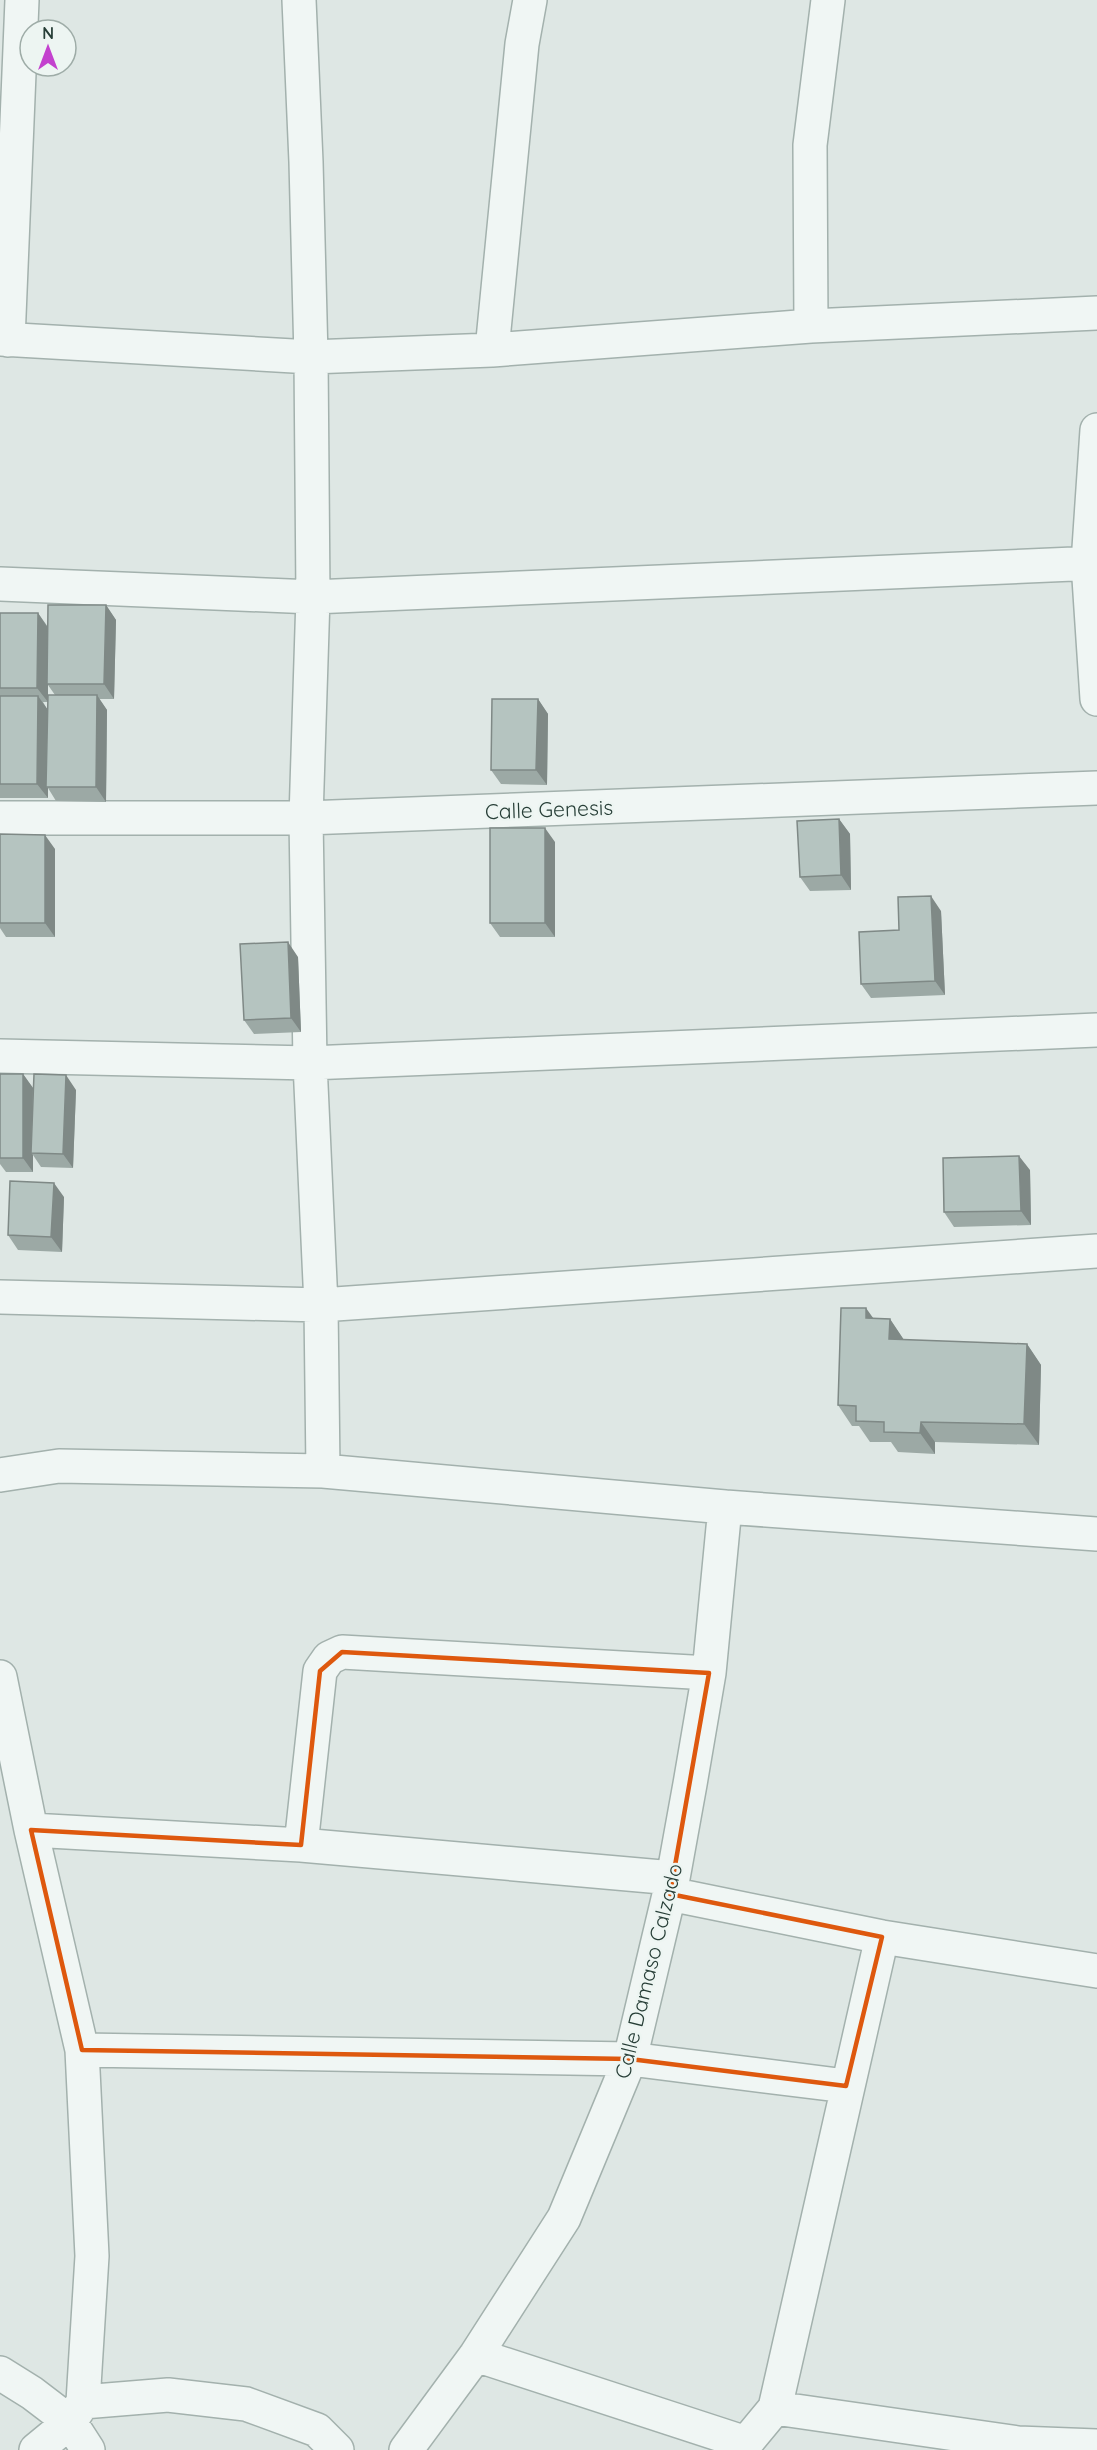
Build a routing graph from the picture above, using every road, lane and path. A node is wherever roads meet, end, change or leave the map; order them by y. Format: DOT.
graph roads {
  1 [pos="22,0"];
  2 [pos="299,0"];
  3 [pos="530,0"];
  4 [pos="828,0"];
  5 [pos="1097,313"];
  6 [pos="811,326"];
  7 [pos="4,339"];
  8 [pos="492,350"];
  9 [pos="311,357"];
  10 [pos="1097,430"];
  11 [pos="1093,563"];
  12 [pos="0,584"];
  13 [pos="313,597"];
  14 [pos="1097,699"];
  15 [pos="1097,788"];
  16 [pos="0,818"];
  17 [pos="306,818"];
  18 [pos="1097,1030"];
  19 [pos="0,1056"];
  20 [pos="309,1063"];
  21 [pos="1097,1251"];
  22 [pos="0,1297"];
  23 [pos="321,1305"];
  24 [pos="323,1471"];
  25 [pos="0,1475"];
  26 [pos="725,1507"];
  27 [pos="1097,1534"];
  28 [pos="709,1673"];
  29 [pos="0,1677"];
  30 [pos="31,1830"];
  31 [pos="301,1845"];
  32 [pos="671,1886"];
  33 [pos="882,1937"];
  34 [pos="1097,1971"];
  35 [pos="82,2050"];
  36 [pos="630,2059"];
  37 [pos="846,2086"];
  38 [pos="476,2355"];
  39 [pos="0,2373"];
  40 [pos="775,2408"];
  41 [pos="77,2412"];
  42 [pos="744,2446"];
  43 [pos="1097,2446"];
  44 [pos="36,2450"];
  45 [pos="88,2450"];
  46 [pos="337,2450"];
  47 [pos="406,2450"];
  1 -- 7 [label="street"];
  2 -- 9 [label="street"];
  3 -- 8 [label="street"];
  4 -- 6 [label="street"];
  5 -- 6 [label="street"];
  6 -- 8 [label="street"];
  7 -- 9 [label="street"];
  8 -- 9 [label="street"];
  9 -- 13 [label="street"];
  10 -- 11 [label="street"];
  11 -- 13 [label="street"];
  11 -- 14 [label="street"];
  12 -- 13 [label="street"];
  13 -- 17 [label="street"];
  15 -- 17 [label="street, Calle Genesis"];
  16 -- 17 [label="street, Calle Genesis"];
  17 -- 20 [label="street"];
  18 -- 20 [label="street"];
  19 -- 20 [label="street"];
  20 -- 23 [label="street"];
  21 -- 23 [label="street"];
  22 -- 23 [label="street"];
  23 -- 24 [label="street"];
  24 -- 25 [label="street"];
  24 -- 26 [label="street"];
  26 -- 27 [label="street"];
  26 -- 28 [label="street, Calle Damaso Calzado"];
  28 -- 31 [label="street"];
  28 -- 32 [label="street, Calle Damaso Calzado"];
  29 -- 30 [label="street"];
  30 -- 31 [label="street"];
  30 -- 35 [label="street"];
  31 -- 32 [label="street"];
  32 -- 33 [label="street"];
  32 -- 36 [label="street, Calle Damaso Calzado"];
  33 -- 34 [label="street"];
  33 -- 37 [label="street"];
  35 -- 36 [label="street"];
  35 -- 41 [label="street"];
  36 -- 37 [label="street"];
  36 -- 38 [label="street, Calle Damaso Calzado"];
  37 -- 40 [label="street"];
  38 -- 42 [label="street"];
  38 -- 47 [label="street, Calle Damaso Calzado"];
  39 -- 41 [label="street"];
  40 -- 42 [label="street"];
  40 -- 43 [label="street"];
  41 -- 44 [label="street"];
  41 -- 45 [label="street"];
  41 -- 46 [label="street"];
}
